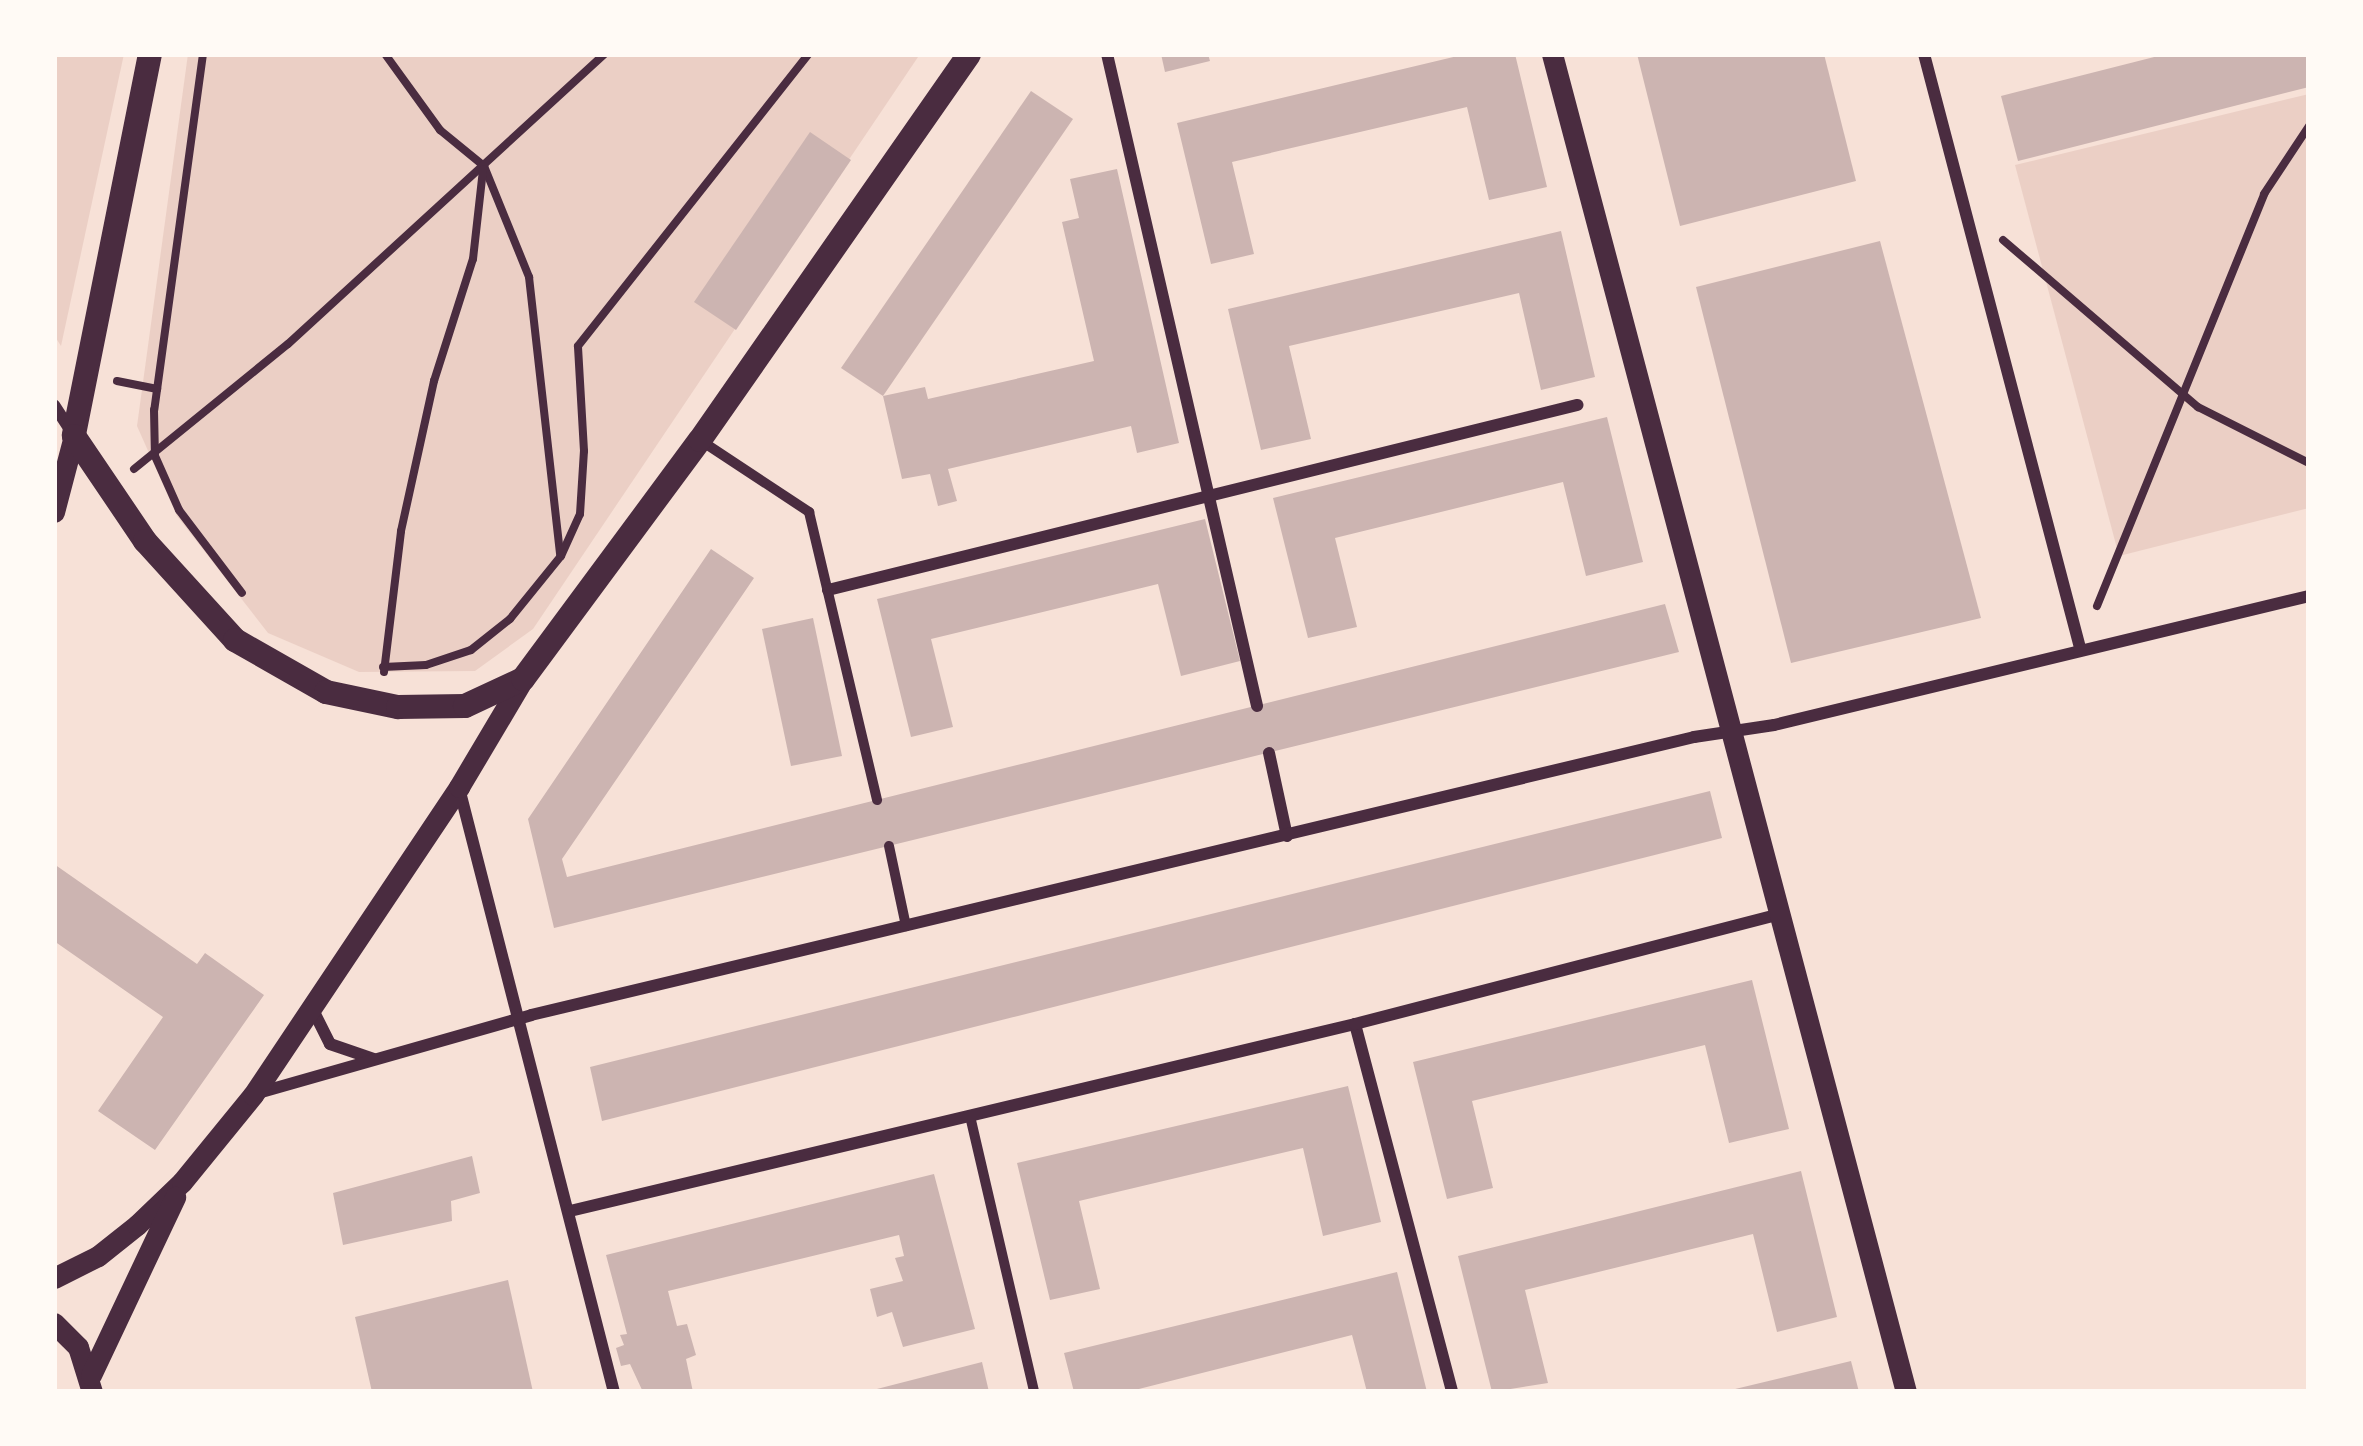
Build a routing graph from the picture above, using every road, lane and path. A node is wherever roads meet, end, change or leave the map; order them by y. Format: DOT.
graph roads {
  1 [pos="150,54"];
  2 [pos="203,54"];
  3 [pos="385,54"];
  4 [pos="604,54"];
  5 [pos="809,54"];
  6 [pos="969,54"];
  7 [pos="1107,54"];
  8 [pos="1552,54"];
  9 [pos="1924,54"];
  10 [pos="2309,126"];
  11 [pos="484,166"];
  12 [pos="1965,208"];
  13 [pos="2182,394"];
  14 [pos="54,405"];
  15 [pos="1577,405"];
  16 [pos="74,436"];
  17 [pos="700,440"];
  18 [pos="155,455"];
  19 [pos="2309,463"];
  20 [pos="108,486"];
  21 [pos="1209,496"];
  22 [pos="54,512"];
  23 [pos="560,556"];
  24 [pos="591,586"];
  25 [pos="828,590"];
  26 [pos="2309,596"];
  27 [pos="245,597"];
  28 [pos="2080,648"];
  29 [pos="381,667"];
  30 [pos="523,679"];
  31 [pos="380,703"];
  32 [pos="1257,706"];
  33 [pos="1733,730"];
  34 [pos="1269,754"];
  35 [pos="459,787"];
  36 [pos="878,800"];
  37 [pos="1287,836"];
  38 [pos="889,846"];
  39 [pos="1781,914"];
  40 [pos="906,926"];
  41 [pos="312,1007"];
  42 [pos="520,1019"];
  43 [pos="1355,1024"];
  44 [pos="375,1060"];
  45 [pos="253,1095"];
  46 [pos="970,1116"];
  47 [pos="182,1182"];
  48 [pos="570,1211"];
  49 [pos="54,1278"];
  50 [pos="54,1323"];
  51 [pos="91,1383"];
  52 [pos="614,1392"];
  53 [pos="1034,1392"];
  54 [pos="1452,1392"];
  55 [pos="1906,1392"];
  1 -- 16 [label="main road"];
  2 -- 18 [label="path"];
  3 -- 11 [label="path"];
  4 -- 11 [label="path"];
  5 -- 23 [label="path"];
  6 -- 17 [label="main road"];
  7 -- 21 [label="street"];
  8 -- 33 [label="street"];
  9 -- 12 [label="street"];
  10 -- 13 [label="path"];
  11 -- 18 [label="path"];
  11 -- 23 [label="path"];
  11 -- 29 [label="path"];
  12 -- 13 [label="path"];
  12 -- 28 [label="street"];
  13 -- 19 [label="path"];
  13 -- 28 [label="path"];
  14 -- 16 [label="street"];
  15 -- 21 [label="street"];
  16 -- 20 [label="main road"];
  16 -- 22 [label="street"];
  17 -- 24 [label="main road"];
  17 -- 25 [label="street"];
  18 -- 20 [label="path"];
  18 -- 27 [label="path"];
  20 -- 31 [label="main road"];
  21 -- 25 [label="street"];
  21 -- 32 [label="street"];
  23 -- 24 [label="path"];
  23 -- 29 [label="path"];
  24 -- 30 [label="main road"];
  25 -- 36 [label="street"];
  26 -- 28 [label="street"];
  28 -- 33 [label="street"];
  29 -- 31 [label="path"];
  30 -- 31 [label="main road"];
  30 -- 35 [label="street"];
  33 -- 37 [label="street"];
  33 -- 39 [label="street"];
  34 -- 37 [label="street"];
  35 -- 41 [label="street"];
  35 -- 42 [label="street"];
  37 -- 40 [label="street"];
  38 -- 40 [label="street"];
  39 -- 43 [label="street"];
  39 -- 55 [label="street"];
  40 -- 42 [label="street"];
  41 -- 44 [label="street"];
  41 -- 45 [label="street"];
  42 -- 44 [label="street"];
  42 -- 48 [label="street"];
  43 -- 46 [label="street"];
  43 -- 54 [label="street"];
  44 -- 45 [label="street"];
  45 -- 47 [label="street"];
  46 -- 48 [label="street"];
  46 -- 53 [label="street"];
  47 -- 49 [label="street"];
  47 -- 51 [label="street"];
  48 -- 52 [label="street"];
  50 -- 51 [label="street"];
}
